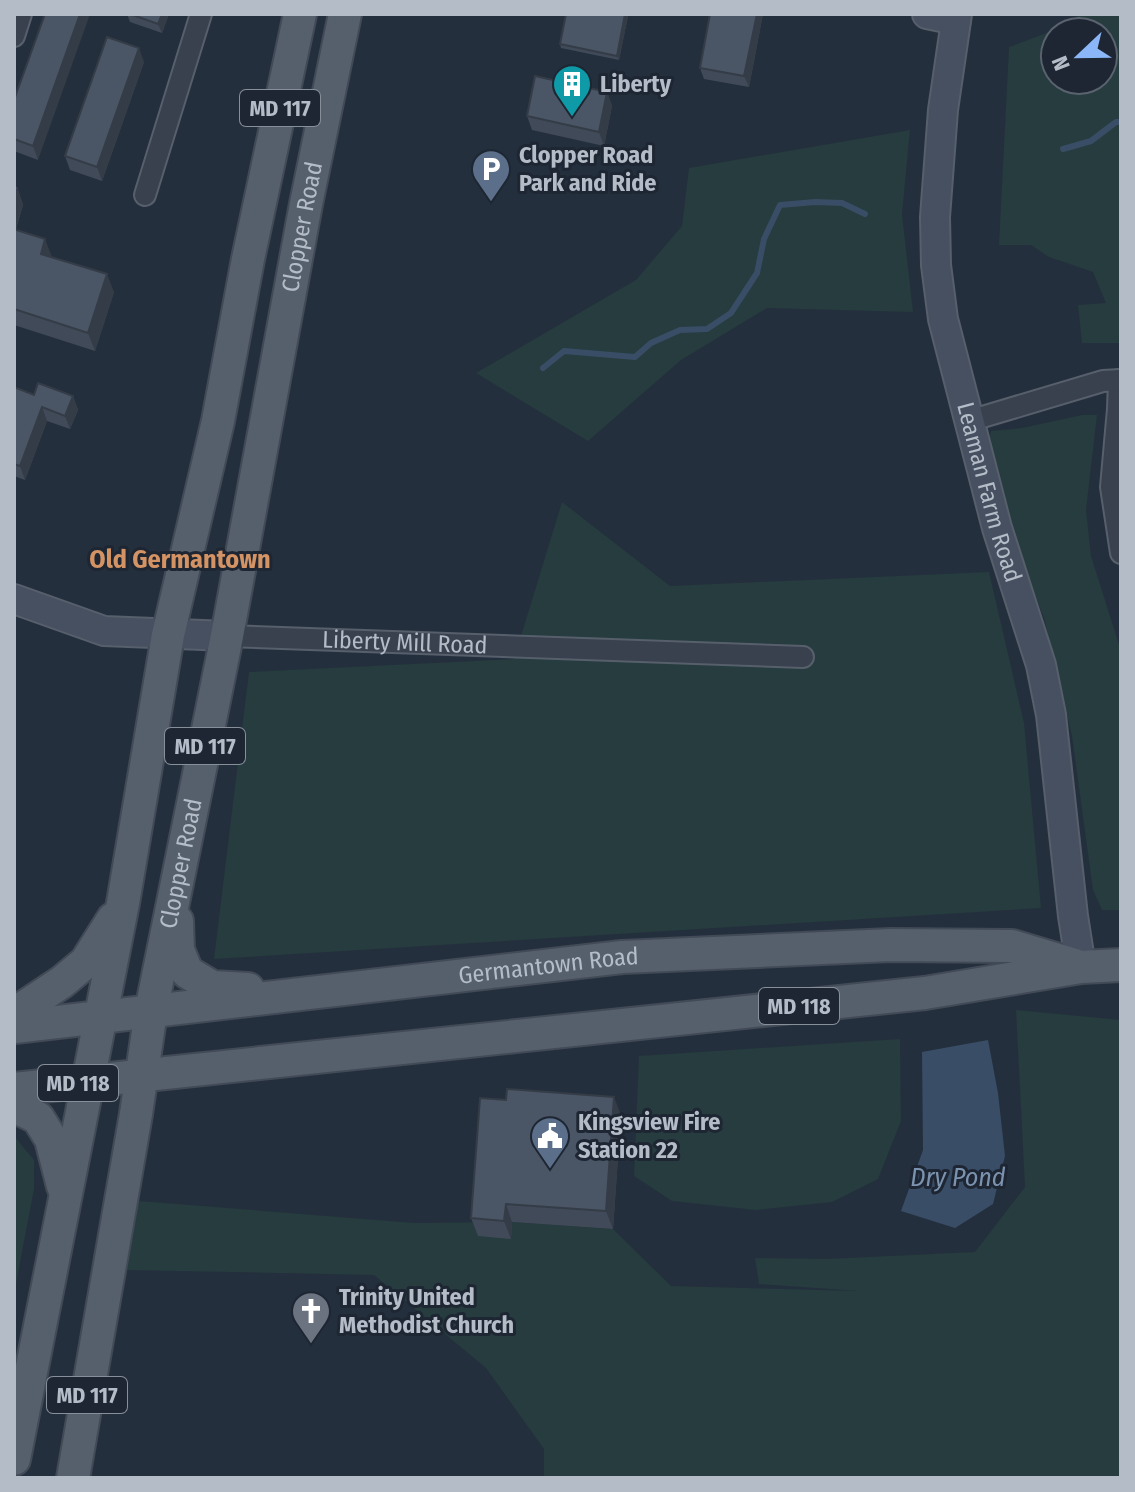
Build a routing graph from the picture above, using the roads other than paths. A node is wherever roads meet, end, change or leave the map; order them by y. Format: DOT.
graph roads {
  1 [pos="21,14"];
  2 [pos="201,14"];
  3 [pos="300,14"];
  4 [pos="345,14"];
  5 [pos="927,14"];
  6 [pos="957,17"];
  7 [pos="14,36"];
  8 [pos="145,195"];
  9 [pos="1120,380"];
  10 [pos="969,421"];
  11 [pos="1121,553"];
  12 [pos="14,599"];
  13 [pos="168,635"];
  14 [pos="227,636"];
  15 [pos="803,657"];
  16 [pos="175,895"];
  17 [pos="123,903"];
  18 [pos="1121,965"];
  19 [pos="1081,967"];
  20 [pos="307,993"];
  21 [pos="151,1011"];
  22 [pos="14,1014"];
  23 [pos="99,1018"];
  24 [pos="14,1027"];
  25 [pos="142,1077"];
  26 [pos="87,1083"];
  27 [pos="14,1089"];
  28 [pos="14,1106"];
  29 [pos="66,1197"];
  30 [pos="14,1459"];
  31 [pos="73,1478"];
  1 -- 7 [label="street"];
  2 -- 8 [label="street"];
  3 -- 13 [label="main road, Clopper Road / MD 117"];
  4 -- 14 [label="main road, Clopper Road / MD 117"];
  5 -- 6 [label="street"];
  6 -- 10 [label="street, Leaman Farm Road"];
  9 -- 10 [label="street"];
  9 -- 11 [label="street"];
  10 -- 19 [label="street, Leaman Farm Road"];
  12 -- 13 [label="street, Liberty Mill Road"];
  13 -- 14 [label="street, Liberty Mill Road"];
  13 -- 17 [label="main road, Clopper Road / MD 117"];
  14 -- 15 [label="street, Liberty Mill Road"];
  14 -- 16 [label="main road, Clopper Road / MD 117"];
  16 -- 20 [label="main road"];
  16 -- 21 [label="main road, Clopper Road / MD 117"];
  17 -- 22 [label="main road"];
  17 -- 23 [label="main road, Clopper Road / MD 117"];
  18 -- 19 [label="main road, Germantown Road / MD 118"];
  19 -- 20 [label="main road, Germantown Road / MD 118"];
  19 -- 25 [label="main road, Germantown Road / MD 118"];
  20 -- 21 [label="main road, Germantown Road / MD 118"];
  21 -- 23 [label="main road, Germantown Road / MD 118"];
  21 -- 25 [label="main road, Clopper Road / MD 117"];
  23 -- 24 [label="main road, Germantown Road / MD 118"];
  23 -- 26 [label="main road, Clopper Road / MD 117"];
  25 -- 26 [label="main road, Germantown Road / MD 118"];
  25 -- 31 [label="main road, Clopper Road / MD 117"];
  26 -- 27 [label="main road, Germantown Road / MD 118"];
  26 -- 29 [label="main road, Clopper Road / MD 117"];
  28 -- 29 [label="main road"];
  29 -- 30 [label="main road, Clopper Road / MD 117"];
}
